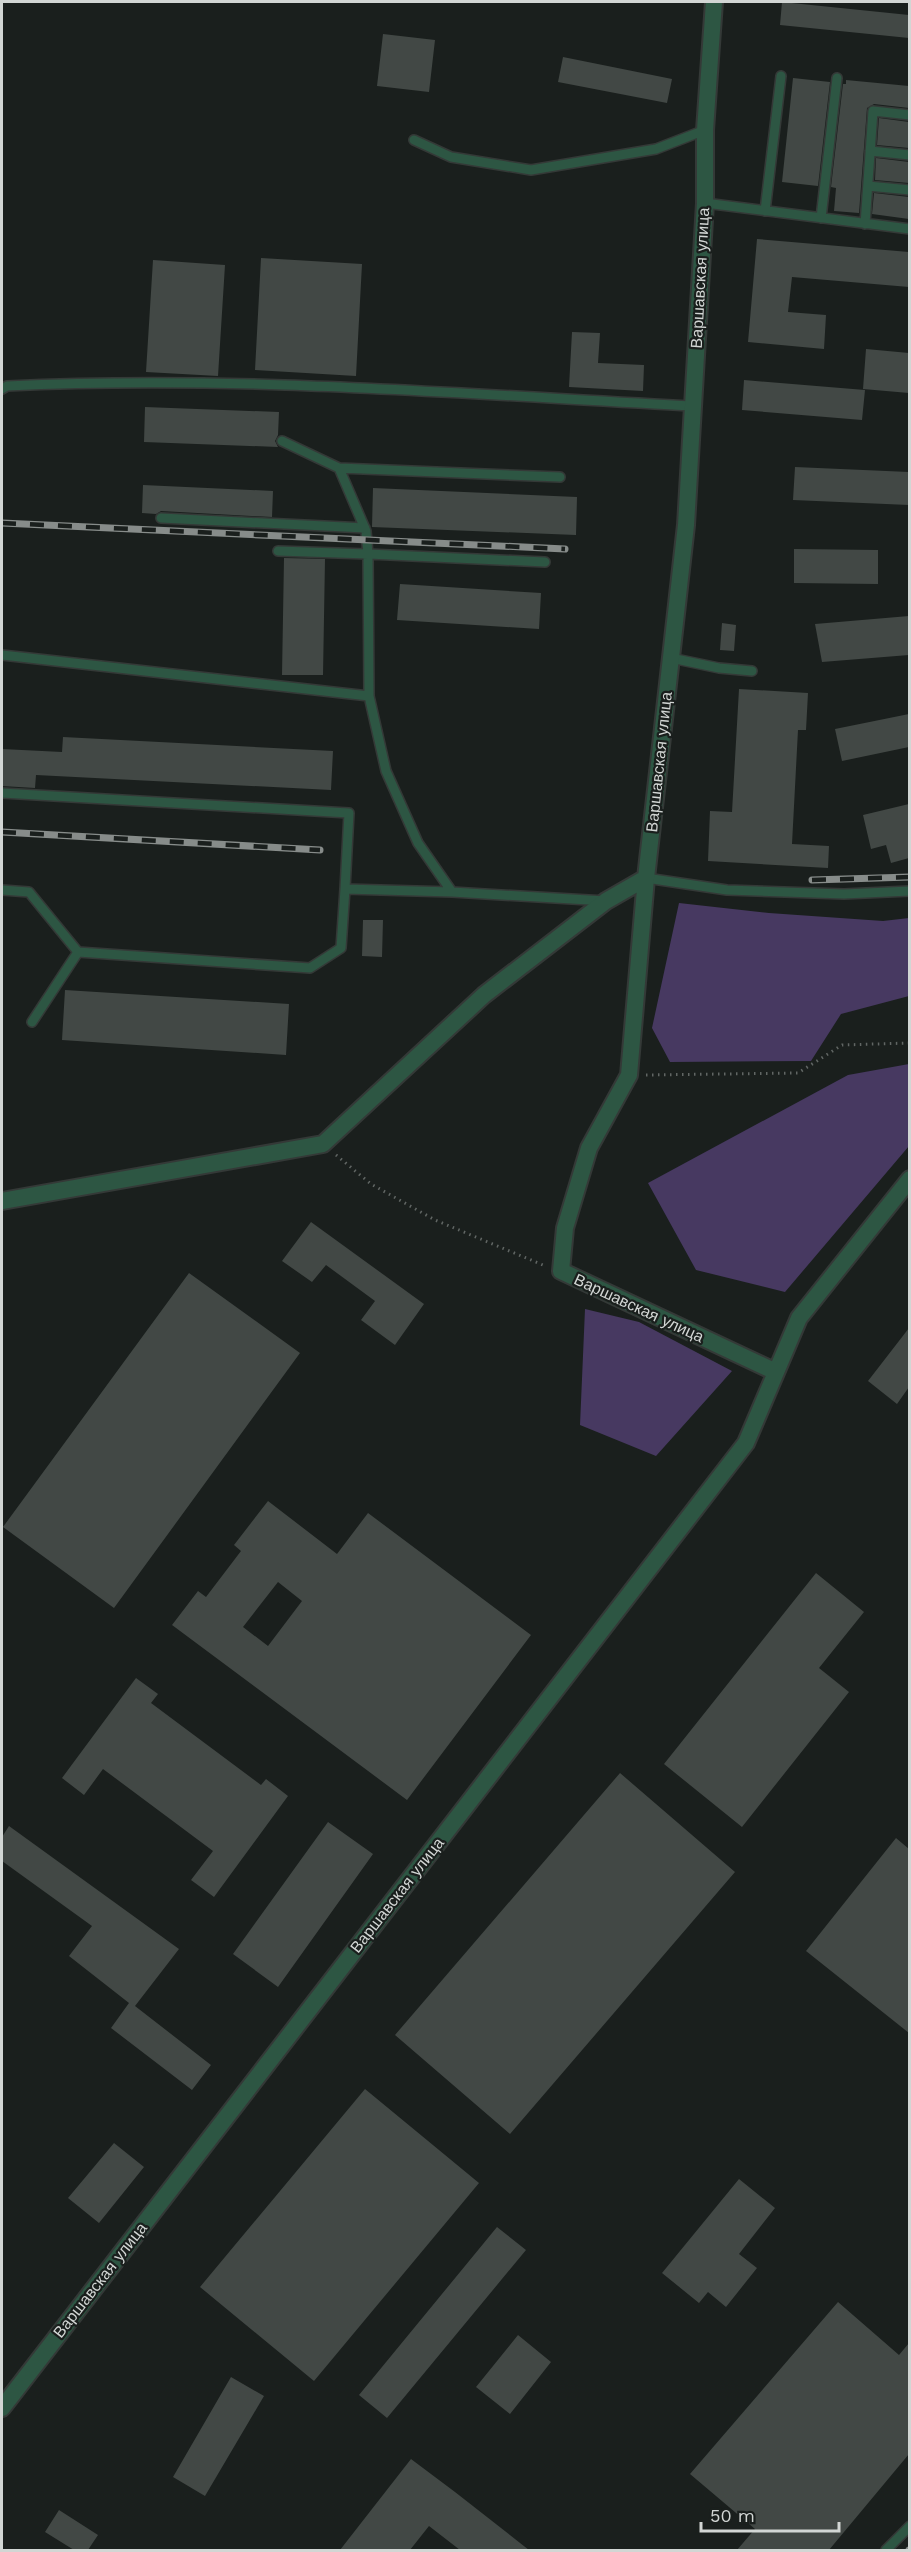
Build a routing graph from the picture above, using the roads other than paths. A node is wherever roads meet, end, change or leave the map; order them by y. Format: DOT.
graph roads {
  1 [pos="714,2"];
  2 [pos="781,76"];
  3 [pos="837,78"];
  4 [pos="909,115"];
  5 [pos="705,130"];
  6 [pos="414,140"];
  7 [pos="870,151"];
  8 [pos="909,155"];
  9 [pos="868,186"];
  10 [pos="909,190"];
  11 [pos="705,203"];
  12 [pos="765,211"];
  13 [pos="821,218"];
  14 [pos="865,224"];
  15 [pos="909,229"];
  16 [pos="2,389"];
  17 [pos="693,406"];
  18 [pos="282,441"];
  19 [pos="339,468"];
  20 [pos="560,477"];
  21 [pos="161,518"];
  22 [pos="365,528"];
  23 [pos="278,551"];
  24 [pos="368,554"];
  25 [pos="545,562"];
  26 [pos="2,654"];
  27 [pos="671,658"];
  28 [pos="752,671"];
  29 [pos="369,696"];
  30 [pos="2,793"];
  31 [pos="646,878"];
  32 [pos="2,890"];
  33 [pos="345,890"];
  34 [pos="909,891"];
  35 [pos="452,892"];
  36 [pos="606,901"];
  37 [pos="78,952"];
  38 [pos="32,1022"];
  39 [pos="909,1179"];
  40 [pos="2,1201"];
  41 [pos="776,1372"];
  42 [pos="2,2408"];
  43 [pos="909,2526"];
  44 [pos="886,2550"];
  1 -- 5 [label="street, Варшавская улица"];
  2 -- 12 [label="lane"];
  3 -- 13 [label="lane"];
  4 -- 7 [label="lane"];
  5 -- 6 [label="lane"];
  5 -- 11 [label="street, Варшавская улица"];
  7 -- 8 [label="lane"];
  7 -- 9 [label="lane"];
  9 -- 10 [label="lane"];
  9 -- 14 [label="lane"];
  11 -- 12 [label="lane"];
  11 -- 17 [label="street, Варшавская улица"];
  12 -- 13 [label="lane"];
  13 -- 14 [label="lane"];
  14 -- 15 [label="lane"];
  16 -- 17 [label="lane"];
  17 -- 27 [label="street, Варшавская улица"];
  18 -- 19 [label="lane"];
  19 -- 20 [label="lane"];
  19 -- 22 [label="lane"];
  21 -- 22 [label="lane"];
  22 -- 24 [label="lane"];
  23 -- 24 [label="lane"];
  24 -- 25 [label="lane"];
  24 -- 29 [label="lane"];
  26 -- 29 [label="lane"];
  27 -- 28 [label="lane"];
  27 -- 31 [label="street, Варшавская улица"];
  29 -- 35 [label="lane"];
  30 -- 33 [label="lane"];
  31 -- 34 [label="lane"];
  31 -- 36 [label="street"];
  31 -- 41 [label="street, Варшавская улица"];
  32 -- 37 [label="lane"];
  33 -- 35 [label="lane"];
  33 -- 37 [label="lane"];
  35 -- 36 [label="lane"];
  36 -- 40 [label="street"];
  37 -- 38 [label="lane"];
  39 -- 41 [label="street, Варшавская улица"];
  41 -- 42 [label="street, Варшавская улица"];
  43 -- 44 [label="lane"];
}
